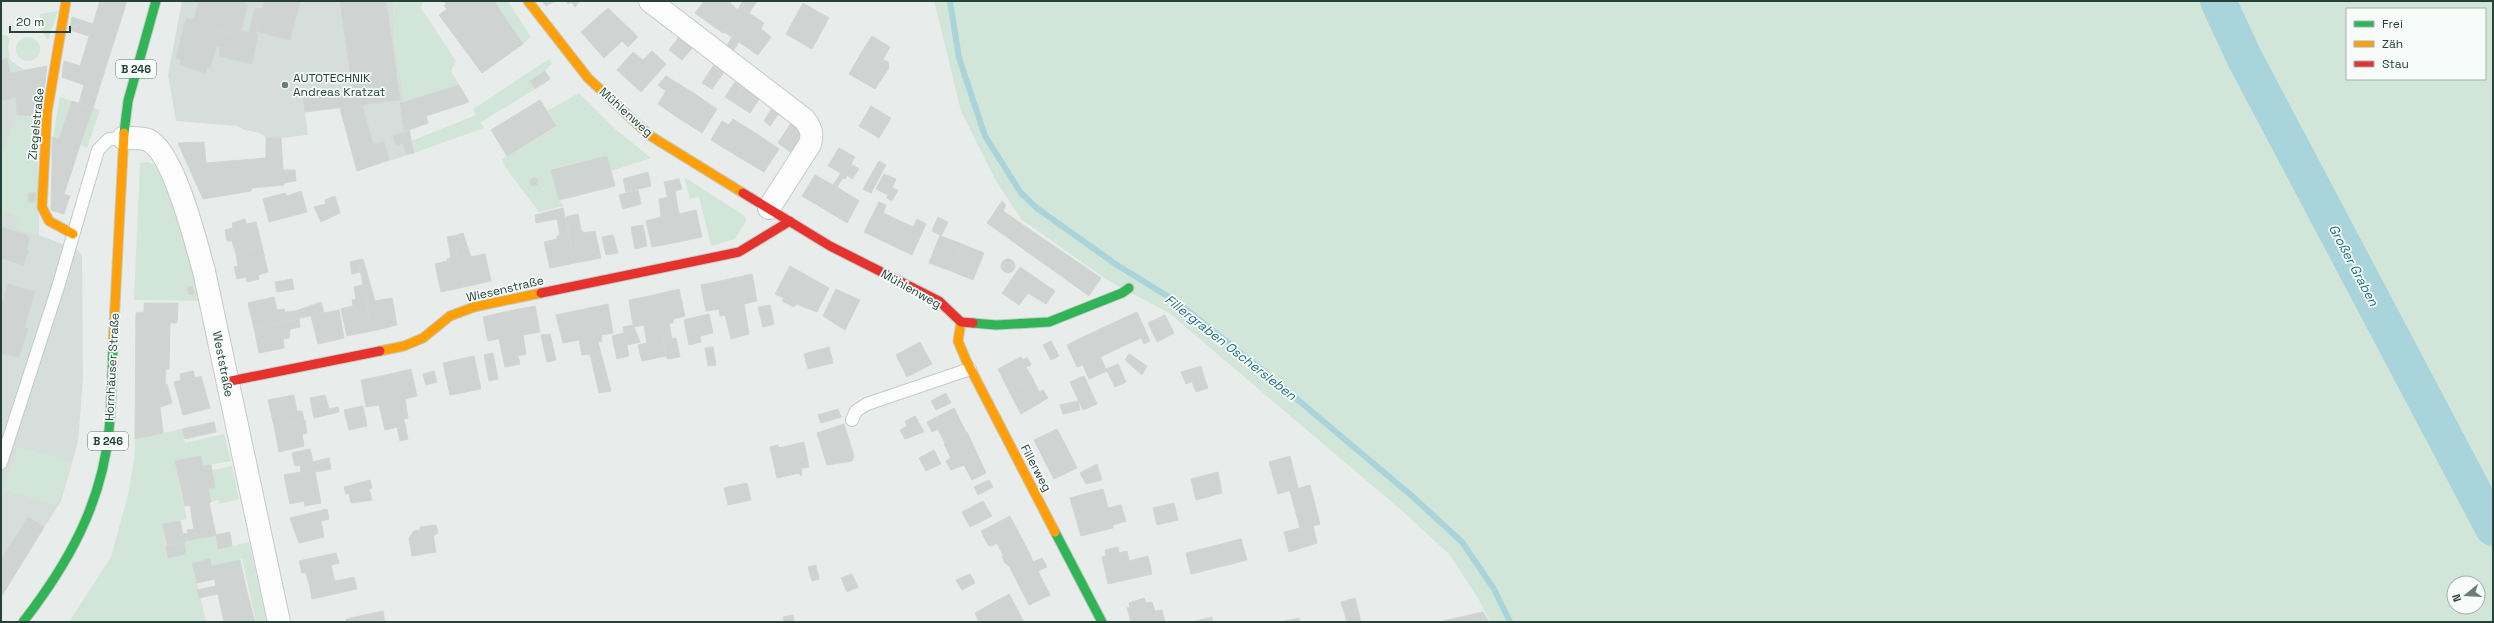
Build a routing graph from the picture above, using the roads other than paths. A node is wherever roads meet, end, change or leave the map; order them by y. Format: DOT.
graph roads {
  1 [pos="66,1"];
  2 [pos="156,1"];
  3 [pos="528,1"];
  4 [pos="650,1"];
  5 [pos="123,138"];
  6 [pos="769,208"];
  7 [pos="790,221"];
  8 [pos="73,234"];
  9 [pos="1129,288"];
  10 [pos="961,322"];
  11 [pos="970,369"];
  12 [pos="226,382"];
  13 [pos="852,420"];
  14 [pos="1,463"];
  15 [pos="23,622"];
  16 [pos="278,622"];
  17 [pos="1102,622"];
  1 -- 8 [label="street, Ziegelstraße"];
  2 -- 5 [label="street, Hornhäuser Straße / B 246"];
  3 -- 6 [label="street, Mühlenweg"];
  4 -- 6 [label="street"];
  5 -- 8 [label="lane"];
  5 -- 12 [label="street, Weststraße"];
  5 -- 15 [label="street, Hornhäuser Straße / B 246"];
  6 -- 7 [label="street, Mühlenweg"];
  7 -- 10 [label="street, Mühlenweg"];
  7 -- 12 [label="street, Wiesenstraße"];
  8 -- 14 [label="lane"];
  9 -- 10 [label="street"];
  10 -- 11 [label="street, Fillerweg"];
  11 -- 13 [label="lane"];
  11 -- 17 [label="street, Fillerweg"];
  12 -- 16 [label="street, Weststraße"];
}
